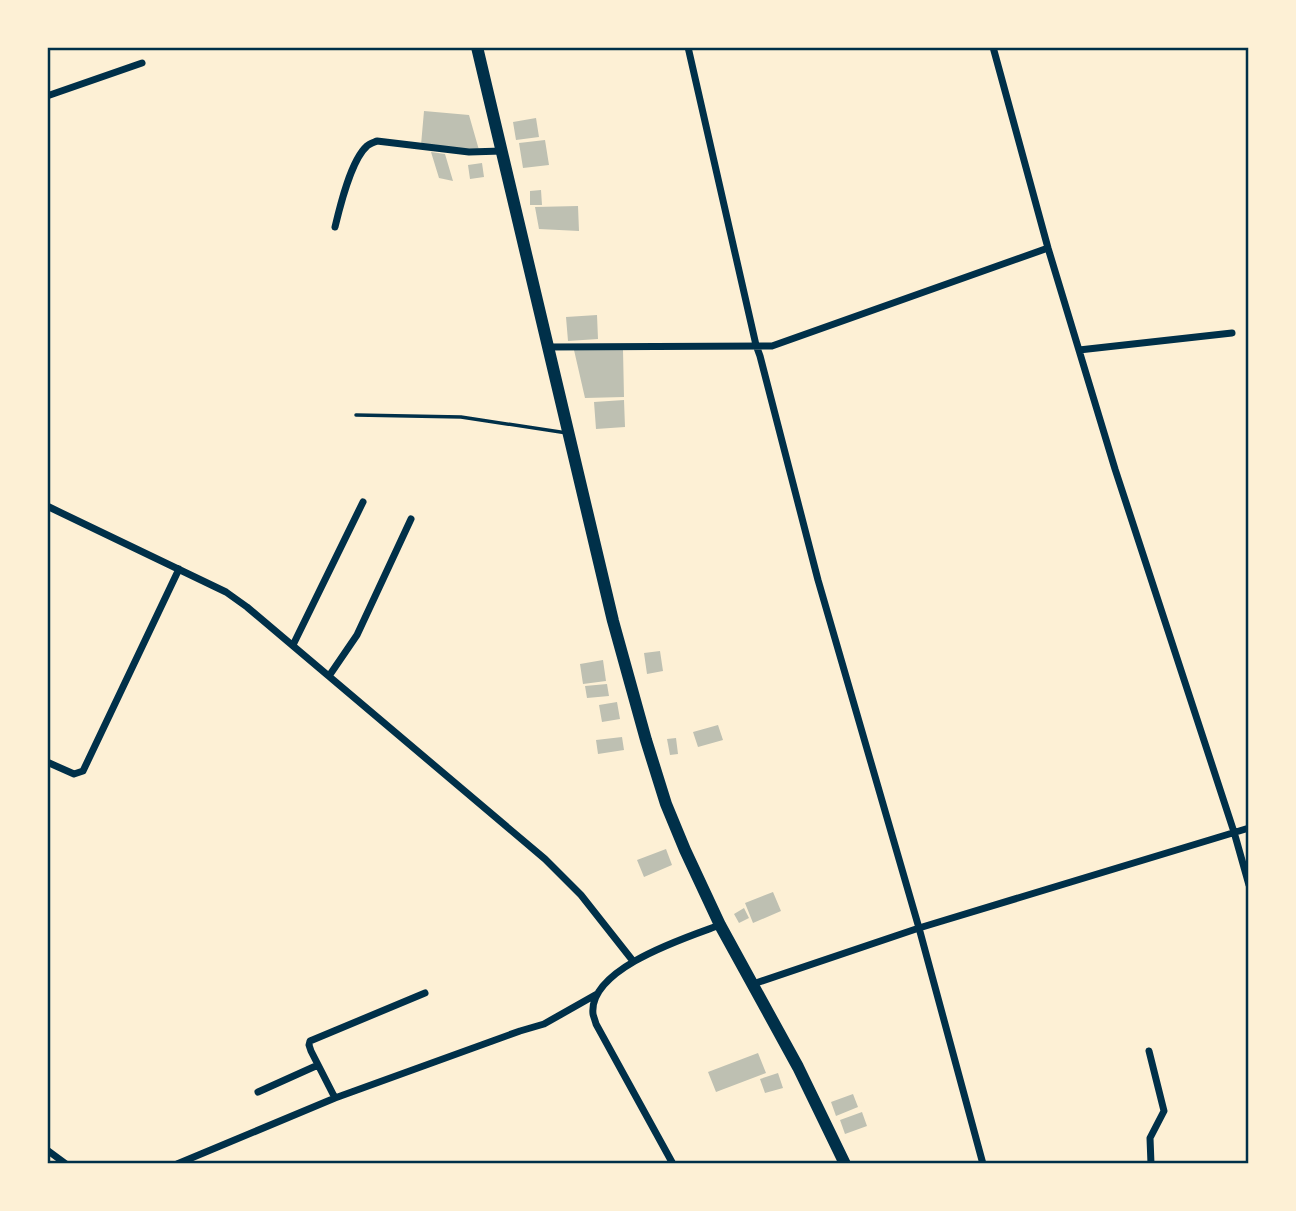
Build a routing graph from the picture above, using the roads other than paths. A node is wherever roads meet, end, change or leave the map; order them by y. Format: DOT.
graph roads {
  1 [pos="477,47"];
  2 [pos="688,47"];
  3 [pos="993,47"];
  4 [pos="142,63"];
  5 [pos="47,96"];
  6 [pos="502,151"];
  7 [pos="335,226"];
  8 [pos="1048,248"];
  9 [pos="1231,333"];
  10 [pos="756,345"];
  11 [pos="548,347"];
  12 [pos="1079,351"];
  13 [pos="356,415"];
  14 [pos="569,433"];
  15 [pos="363,502"];
  16 [pos="47,506"];
  17 [pos="411,519"];
  18 [pos="179,569"];
  19 [pos="293,645"];
  20 [pos="329,676"];
  21 [pos="47,762"];
  22 [pos="1249,828"];
  23 [pos="1234,832"];
  24 [pos="1249,885"];
  25 [pos="720,925"];
  26 [pos="919,928"];
  27 [pos="633,961"];
  28 [pos="753,984"];
  29 [pos="425,993"];
  30 [pos="597,994"];
  31 [pos="1149,1051"];
  32 [pos="318,1065"];
  33 [pos="258,1091"];
  34 [pos="335,1098"];
  35 [pos="47,1150"];
  36 [pos="66,1164"];
  37 [pos="177,1164"];
  38 [pos="673,1164"];
  39 [pos="845,1164"];
  40 [pos="983,1164"];
  41 [pos="1151,1164"];
  1 -- 6 [label="highway"];
  2 -- 10 [label="street"];
  3 -- 8 [label="street"];
  4 -- 5 [label="street"];
  6 -- 7 [label="street"];
  6 -- 11 [label="highway"];
  8 -- 10 [label="street"];
  8 -- 12 [label="street"];
  9 -- 12 [label="street"];
  10 -- 11 [label="street"];
  10 -- 26 [label="street"];
  11 -- 14 [label="highway"];
  12 -- 23 [label="street"];
  13 -- 14 [label="lane"];
  14 -- 25 [label="highway"];
  15 -- 19 [label="street"];
  16 -- 18 [label="street"];
  17 -- 20 [label="street"];
  18 -- 19 [label="street"];
  18 -- 21 [label="street"];
  19 -- 20 [label="street"];
  20 -- 27 [label="street"];
  22 -- 23 [label="street"];
  23 -- 24 [label="street"];
  23 -- 26 [label="street"];
  25 -- 27 [label="street"];
  25 -- 28 [label="highway"];
  26 -- 28 [label="street"];
  26 -- 40 [label="street"];
  27 -- 30 [label="street"];
  28 -- 39 [label="highway"];
  29 -- 32 [label="street"];
  30 -- 34 [label="street"];
  30 -- 38 [label="street"];
  31 -- 41 [label="street"];
  32 -- 33 [label="street"];
  32 -- 34 [label="street"];
  34 -- 37 [label="street"];
  35 -- 36 [label="street"];
}
